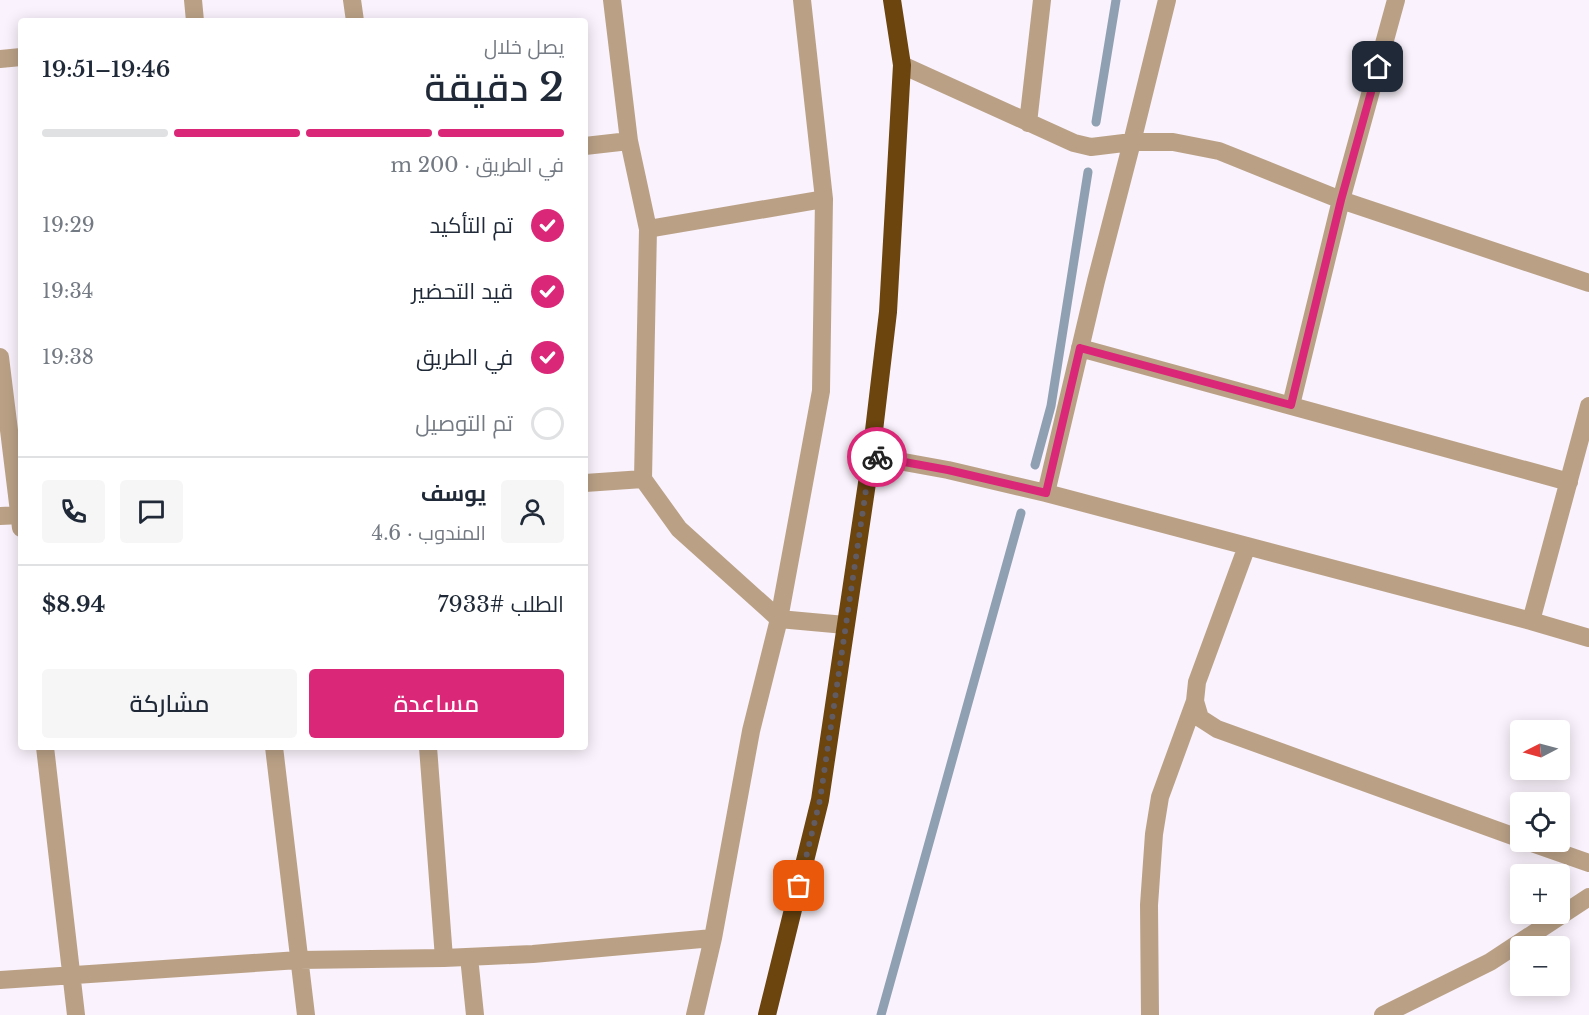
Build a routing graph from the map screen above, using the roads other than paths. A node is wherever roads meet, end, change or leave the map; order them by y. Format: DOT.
graph roads {
  1 [pos="193,0"];
  2 [pos="352,0"];
  3 [pos="612,0"];
  4 [pos="802,0"];
  5 [pos="892,0"];
  6 [pos="1042,0"];
  7 [pos="1167,0"];
  8 [pos="1396,0"];
  9 [pos="195,18"];
  10 [pos="355,18"];
  11 [pos="18,57"];
  12 [pos="0,59"];
  13 [pos="902,65"];
  14 [pos="1028,123"];
  15 [pos="628,141"];
  16 [pos="1132,142"];
  17 [pos="588,146"];
  18 [pos="824,199"];
  19 [pos="1341,200"];
  20 [pos="648,230"];
  21 [pos="1589,283"];
  22 [pos="1080,348"];
  23 [pos="0,357"];
  24 [pos="1291,405"];
  25 [pos="1589,406"];
  26 [pos="871,456"];
  27 [pos="643,479"];
  28 [pos="1569,482"];
  29 [pos="588,483"];
  30 [pos="1046,493"];
  31 [pos="18,503"];
  32 [pos="0,516"];
  33 [pos="18,519"];
  34 [pos="1247,546"];
  35 [pos="779,619"];
  36 [pos="1531,621"];
  37 [pos="845,625"];
  38 [pos="1589,638"];
  39 [pos="1195,701"];
  40 [pos="45,750"];
  41 [pos="274,750"];
  42 [pos="428,750"];
  43 [pos="1510,835"];
  44 [pos="1558,852"];
  45 [pos="1589,863"];
  46 [pos="1589,897"];
  47 [pos="713,938"];
  48 [pos="469,957"];
  49 [pos="444,958"];
  50 [pos="299,960"];
  51 [pos="71,975"];
  52 [pos="0,980"];
  53 [pos="75,1015"];
  54 [pos="306,1015"];
  55 [pos="475,1015"];
  56 [pos="695,1015"];
  57 [pos="767,1015"];
  58 [pos="1150,1015"];
  59 [pos="1383,1015"];
  1 -- 9 [label="street"];
  2 -- 10 [label="street"];
  3 -- 15 [label="street"];
  4 -- 18 [label="street"];
  5 -- 13 [label="highway"];
  6 -- 14 [label="street"];
  7 -- 16 [label="street"];
  8 -- 19 [label="street"];
  11 -- 12 [label="street"];
  13 -- 14 [label="street"];
  13 -- 26 [label="highway"];
  14 -- 16 [label="street"];
  15 -- 17 [label="street"];
  15 -- 20 [label="street"];
  16 -- 19 [label="street"];
  16 -- 22 [label="street"];
  18 -- 20 [label="street"];
  18 -- 35 [label="street"];
  19 -- 21 [label="street"];
  19 -- 24 [label="street"];
  20 -- 27 [label="street"];
  22 -- 24 [label="street"];
  22 -- 30 [label="street"];
  23 -- 31 [label="street"];
  24 -- 28 [label="street"];
  25 -- 28 [label="street"];
  26 -- 30 [label="street"];
  26 -- 37 [label="highway"];
  27 -- 29 [label="street"];
  27 -- 35 [label="street"];
  28 -- 36 [label="street"];
  30 -- 34 [label="street"];
  32 -- 33 [label="street"];
  34 -- 36 [label="street"];
  34 -- 39 [label="street"];
  35 -- 37 [label="street"];
  35 -- 47 [label="street"];
  36 -- 38 [label="street"];
  37 -- 57 [label="highway"];
  39 -- 43 [label="street"];
  39 -- 58 [label="street"];
  40 -- 51 [label="street"];
  41 -- 50 [label="street"];
  42 -- 49 [label="street"];
  44 -- 45 [label="street"];
  46 -- 59 [label="street"];
  47 -- 48 [label="street"];
  47 -- 56 [label="street"];
  48 -- 49 [label="street"];
  48 -- 55 [label="street"];
  49 -- 50 [label="street"];
  50 -- 51 [label="street"];
  50 -- 54 [label="street"];
  51 -- 52 [label="street"];
  51 -- 53 [label="street"];
}
